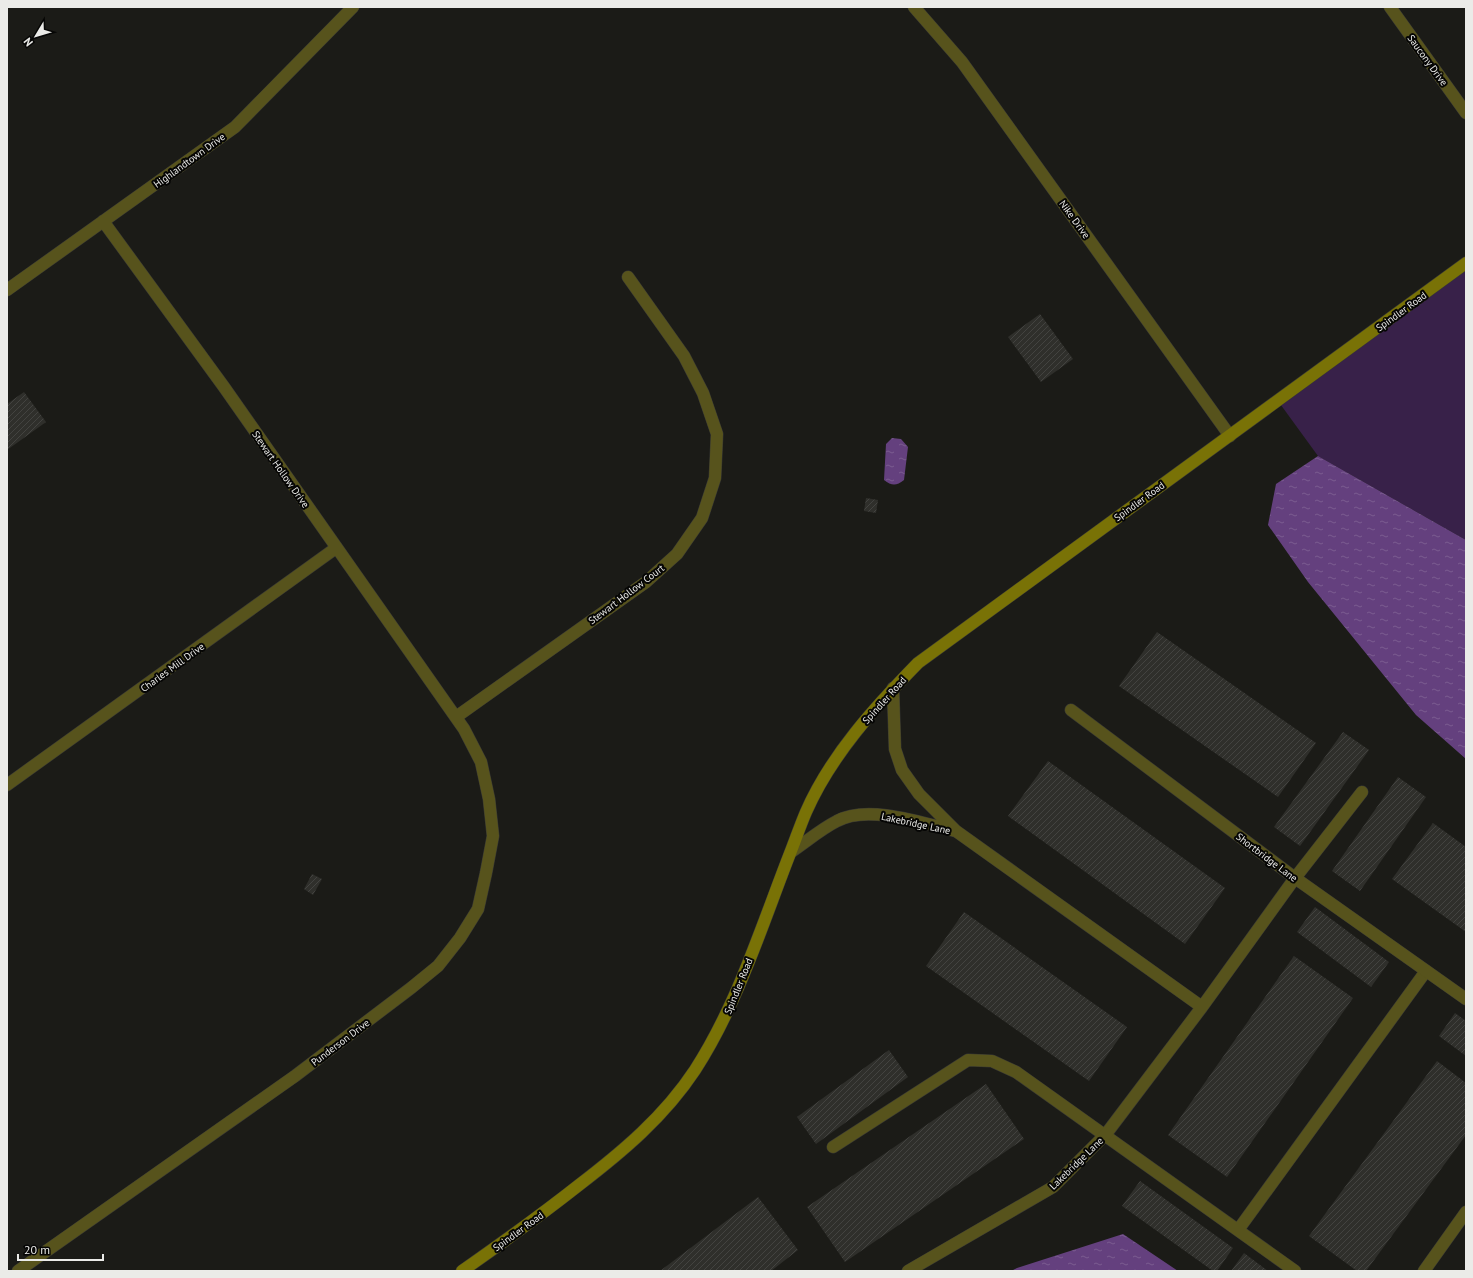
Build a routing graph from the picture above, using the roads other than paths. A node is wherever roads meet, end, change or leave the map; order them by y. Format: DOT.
graph roads {
  1 [pos="353,7"];
  2 [pos="914,7"];
  3 [pos="1390,7"];
  4 [pos="1466,113"];
  5 [pos="103,221"];
  6 [pos="1466,263"];
  7 [pos="628,277"];
  8 [pos="7,290"];
  9 [pos="1230,436"];
  10 [pos="336,548"];
  11 [pos="893,688"];
  12 [pos="1072,710"];
  13 [pos="456,717"];
  14 [pos="7,785"];
  15 [pos="1362,792"];
  16 [pos="956,831"];
  17 [pos="791,852"];
  18 [pos="1295,878"];
  19 [pos="1426,971"];
  20 [pos="1466,998"];
  21 [pos="1202,1007"];
  22 [pos="1104,1136"];
  23 [pos="833,1147"];
  24 [pos="1466,1212"];
  25 [pos="1238,1230"];
  26 [pos="18,1271"];
  27 [pos="462,1271"];
  28 [pos="908,1271"];
  29 [pos="1295,1271"];
  30 [pos="1424,1271"];
  1 -- 5 [label="street, Highlandtown Drive"];
  2 -- 9 [label="street, Nike Drive"];
  3 -- 4 [label="street, Saucony Drive"];
  5 -- 8 [label="street, Highlandtown Drive"];
  5 -- 10 [label="street, Stewart Hollow Drive"];
  6 -- 9 [label="street, Spindler Road"];
  7 -- 13 [label="street, Stewart Hollow Court"];
  9 -- 11 [label="street, Spindler Road"];
  10 -- 13 [label="street, Stewart Hollow Drive"];
  10 -- 14 [label="street, Charles Mill Drive"];
  11 -- 16 [label="street, Lakebridge Lane"];
  11 -- 17 [label="street, Spindler Road"];
  12 -- 18 [label="street, Shortbridge Lane"];
  13 -- 26 [label="street, Punderson Drive"];
  15 -- 18 [label="street, Lakebridge Lane"];
  16 -- 17 [label="street, Lakebridge Lane"];
  16 -- 21 [label="street, Lakebridge Lane"];
  17 -- 27 [label="street, Spindler Road"];
  18 -- 19 [label="street, Shortbridge Lane"];
  18 -- 21 [label="street, Lakebridge Lane"];
  19 -- 20 [label="street, Shortbridge Lane"];
  19 -- 25 [label="street"];
  21 -- 22 [label="street, Lakebridge Lane"];
  22 -- 23 [label="street"];
  22 -- 25 [label="street"];
  22 -- 28 [label="street, Lakebridge Lane"];
  24 -- 30 [label="street"];
  25 -- 29 [label="street"];
}
